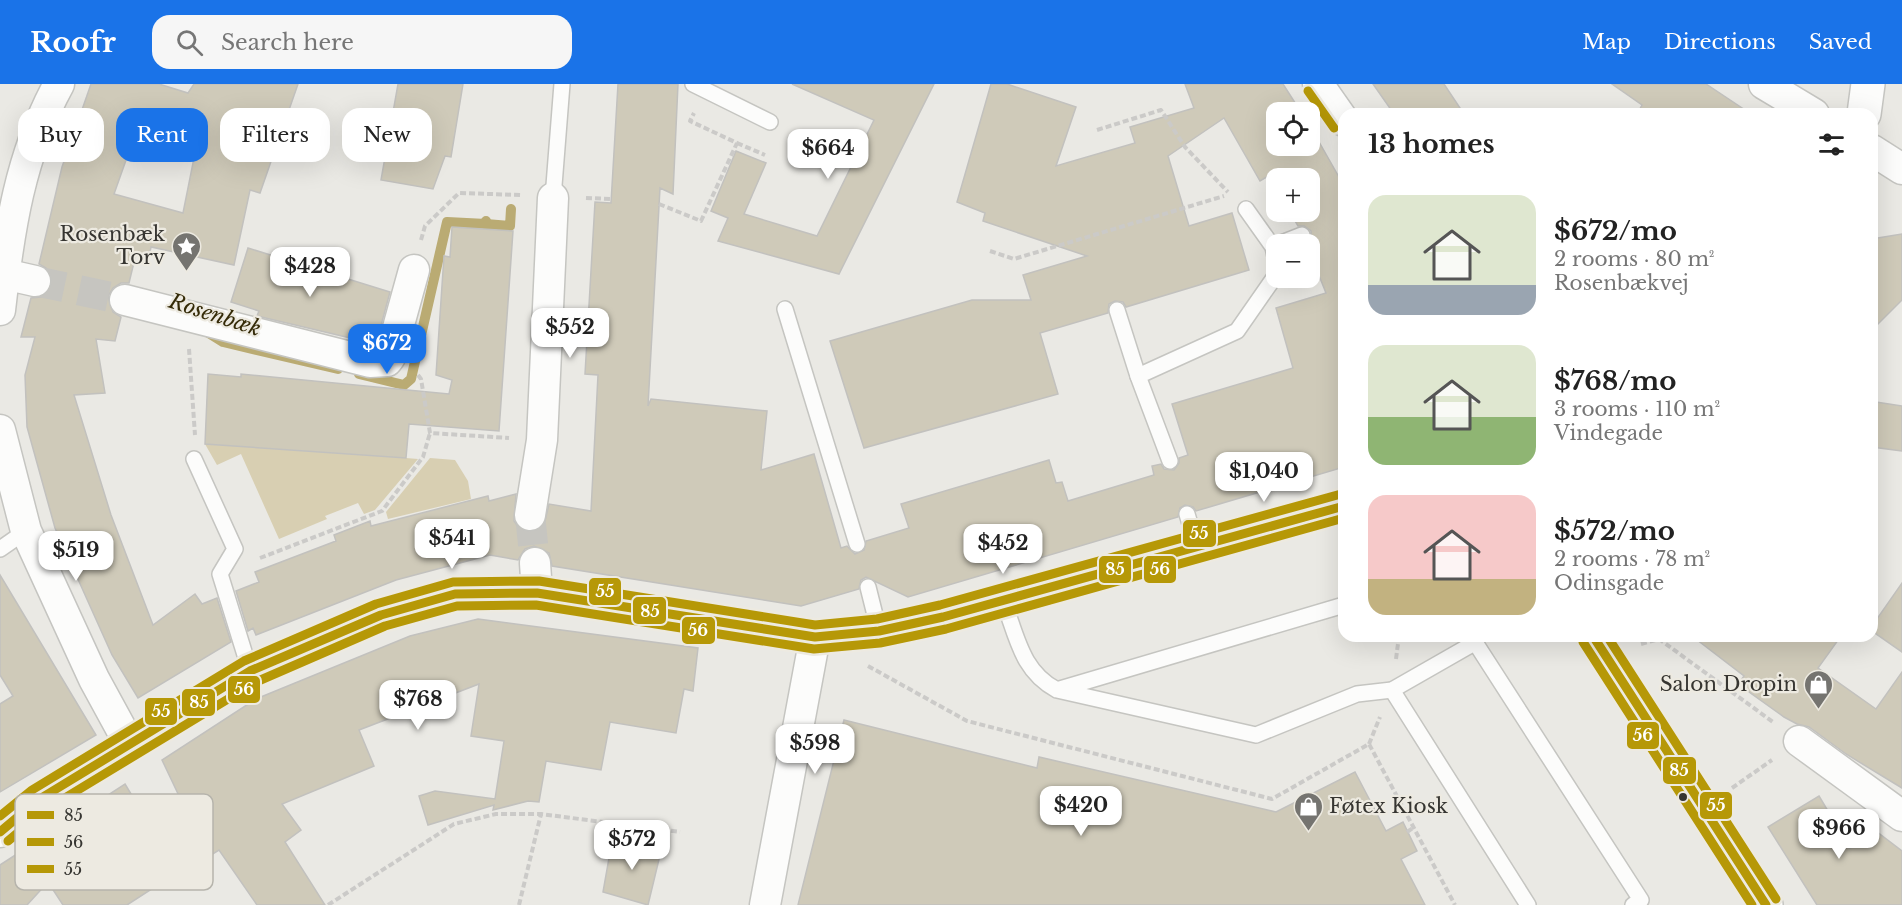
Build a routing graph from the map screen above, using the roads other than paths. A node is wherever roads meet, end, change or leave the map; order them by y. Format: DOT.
graph roads {
  1 [pos="58,84"];
  2 [pos="562,84"];
  3 [pos="1317,84"];
  4 [pos="1764,84"];
  5 [pos="1868,84"];
  6 [pos="699,87"];
  7 [pos="1804,108"];
  8 [pos="1865,108"];
  9 [pos="1338,113"];
  10 [pos="770,122"];
  11 [pos="1878,154"];
  12 [pos="1902,169"];
  13 [pos="539,197"];
  14 [pos="1246,209"];
  15 [pos="8,212"];
  16 [pos="1266,236"];
  17 [pos="417,258"];
  18 [pos="4,274"];
  19 [pos="35,281"];
  20 [pos="1267,288"];
  21 [pos="126,300"];
  22 [pos="0,309"];
  23 [pos="785,309"];
  24 [pos="1117,310"];
  25 [pos="1138,376"];
  26 [pos="0,430"];
  27 [pos="194,459"];
  28 [pos="1170,461"];
  29 [pos="1338,508"];
  30 [pos="1187,514"];
  31 [pos="530,515"];
  32 [pos="27,531"];
  33 [pos="856,543"];
  34 [pos="1197,547"];
  35 [pos="0,549"];
  36 [pos="536,563"];
  37 [pos="867,587"];
  38 [pos="537,593"];
  39 [pos="1003,600"];
  40 [pos="1338,607"];
  41 [pos="879,631"];
  42 [pos="815,637"];
  43 [pos="1469,642"];
  44 [pos="1476,642"];
  45 [pos="1599,645"];
  46 [pos="250,671"];
  47 [pos="1057,690"];
  48 [pos="1392,690"];
  49 [pos="1799,741"];
  50 [pos="130,745"];
  51 [pos="48,794"];
  52 [pos="1902,816"];
  53 [pos="15,819"];
  54 [pos="0,832"];
  55 [pos="765,905"];
  56 [pos="1528,905"];
  57 [pos="1633,905"];
  58 [pos="1766,905"];
  1 -- 15 [label="street"];
  2 -- 13 [label="lane"];
  3 -- 9 [label="street"];
  4 -- 7 [label="street"];
  5 -- 8 [label="main road"];
  6 -- 10 [label="lane"];
  11 -- 12 [label="street"];
  13 -- 31 [label="street"];
  14 -- 16 [label="lane"];
  15 -- 18 [label="street"];
  17 -- 21 [label="street"];
  18 -- 19 [label="street"];
  18 -- 22 [label="street"];
  20 -- 25 [label="lane"];
  23 -- 33 [label="lane"];
  24 -- 25 [label="lane"];
  25 -- 28 [label="lane"];
  26 -- 32 [label="street"];
  27 -- 46 [label="lane"];
  29 -- 34 [label="street"];
  30 -- 34 [label="lane"];
  32 -- 35 [label="lane"];
  32 -- 50 [label="street"];
  34 -- 39 [label="street"];
  36 -- 38 [label="street"];
  37 -- 41 [label="lane"];
  38 -- 42 [label="street"];
  38 -- 46 [label="street"];
  39 -- 41 [label="street"];
  39 -- 47 [label="lane"];
  40 -- 47 [label="lane"];
  41 -- 42 [label="street"];
  42 -- 55 [label="street"];
  43 -- 48 [label="lane"];
  44 -- 57 [label="lane"];
  45 -- 58 [label="main road"];
  46 -- 50 [label="street"];
  47 -- 48 [label="lane"];
  48 -- 56 [label="lane"];
  49 -- 52 [label="street"];
  50 -- 51 [label="street"];
  53 -- 54 [label="street"];
}
